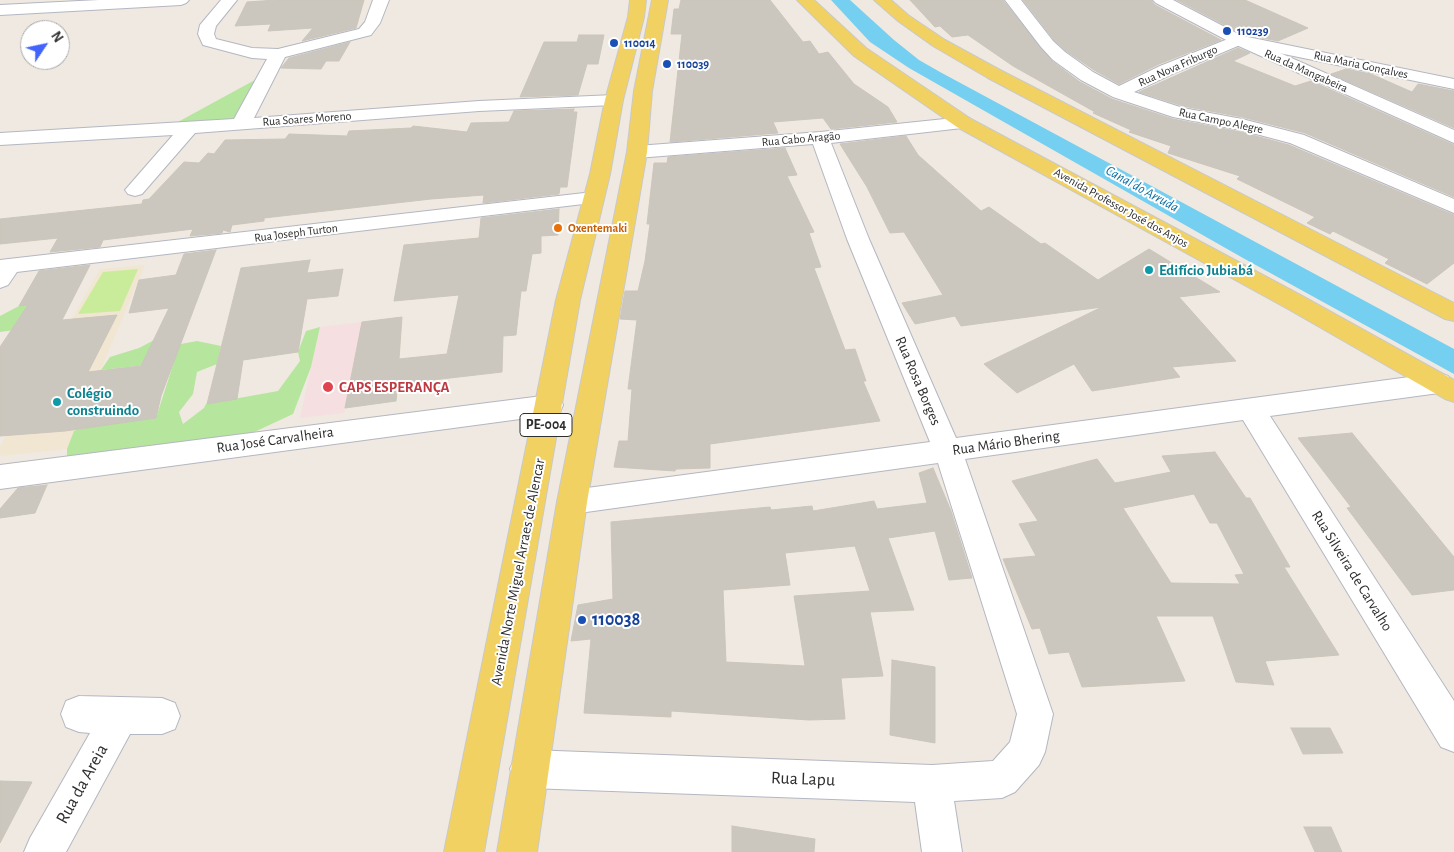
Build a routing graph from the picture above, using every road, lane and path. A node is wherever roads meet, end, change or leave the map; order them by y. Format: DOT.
graph roads {
  1 [pos="180,0"];
  2 [pos="228,0"];
  3 [pos="381,0"];
  4 [pos="638,0"];
  5 [pos="660,0"];
  6 [pos="805,0"];
  7 [pos="882,0"];
  8 [pos="1014,0"];
  9 [pos="1161,0"];
  10 [pos="0,10"];
  11 [pos="1238,40"];
  12 [pos="326,41"];
  13 [pos="236,49"];
  14 [pos="278,54"];
  15 [pos="1454,84"];
  16 [pos="1119,93"];
  17 [pos="614,100"];
  18 [pos="964,123"];
  19 [pos="241,124"];
  20 [pos="190,128"];
  21 [pos="1454,137"];
  22 [pos="820,138"];
  23 [pos="0,139"];
  24 [pos="637,152"];
  25 [pos="135,190"];
  26 [pos="592,198"];
  27 [pos="1454,207"];
  28 [pos="3,271"];
  29 [pos="1454,313"];
  30 [pos="1447,388"];
  31 [pos="550,405"];
  32 [pos="1250,408"];
  33 [pos="948,451"];
  34 [pos="0,477"];
  35 [pos="572,502"];
  36 [pos="79,714"];
  37 [pos="1035,714"];
  38 [pos="120,716"];
  39 [pos="162,716"];
  40 [pos="1454,734"];
  41 [pos="529,770"];
  42 [pos="932,784"];
  43 [pos="44,852"];
  44 [pos="464,852"];
  45 [pos="518,852"];
  46 [pos="942,852"];
  1 -- 10 [label="street"];
  2 -- 13 [label="street"];
  3 -- 12 [label="street"];
  4 -- 17 [label="main road, Avenida Norte Miguel Arraes de Alencar / PE-004"];
  5 -- 24 [label="main road, PE-004"];
  6 -- 18 [label="main road, Avenida Professor José dos Anjos"];
  7 -- 29 [label="main road"];
  8 -- 16 [label="street, Rua Campo Alegre"];
  9 -- 11 [label="street, Rua da Mangabeira"];
  11 -- 15 [label="street, Rua Maria Gonçalves"];
  11 -- 16 [label="street, Rua Nova Friburgo"];
  11 -- 21 [label="street, Rua da Mangabeira"];
  12 -- 13 [label="street"];
  12 -- 14 [label="street"];
  13 -- 14 [label="street"];
  14 -- 19 [label="street"];
  16 -- 27 [label="street, Rua Campo Alegre"];
  17 -- 19 [label="street, Rua Soares Moreno"];
  17 -- 26 [label="main road, Avenida Norte Miguel Arraes de Alencar / PE-004"];
  18 -- 22 [label="street, Rua Cabo Aragão"];
  18 -- 30 [label="main road, Avenida Professor José dos Anjos"];
  19 -- 20 [label="street, Rua Soares Moreno"];
  20 -- 23 [label="street, Rua Soares Moreno"];
  20 -- 25 [label="street"];
  22 -- 24 [label="street, Rua Cabo Aragão"];
  22 -- 33 [label="street, Rua Rosa Borges"];
  24 -- 35 [label="main road, PE-004"];
  26 -- 28 [label="street, Rua Joseph Turton"];
  26 -- 31 [label="main road, Avenida Norte Miguel Arraes de Alencar / PE-004"];
  30 -- 32 [label="street, Rua Mário Bhering"];
  31 -- 34 [label="street, Rua José Carvalheira"];
  31 -- 44 [label="main road, Avenida Norte Miguel Arraes de Alencar / PE-004"];
  32 -- 33 [label="street, Rua Mário Bhering"];
  32 -- 40 [label="street, Rua Silveira de Carvalho"];
  33 -- 35 [label="street, Rua Mário Bhering"];
  33 -- 37 [label="street, Rua Rosa Borges"];
  35 -- 41 [label="main road, PE-004"];
  36 -- 38 [label="street"];
  37 -- 42 [label="street, Rua Lapu"];
  38 -- 39 [label="street"];
  38 -- 43 [label="street, Rua da Areia"];
  41 -- 42 [label="street, Rua Lapu"];
  41 -- 45 [label="main road, PE-004"];
  42 -- 46 [label="street"];
}
